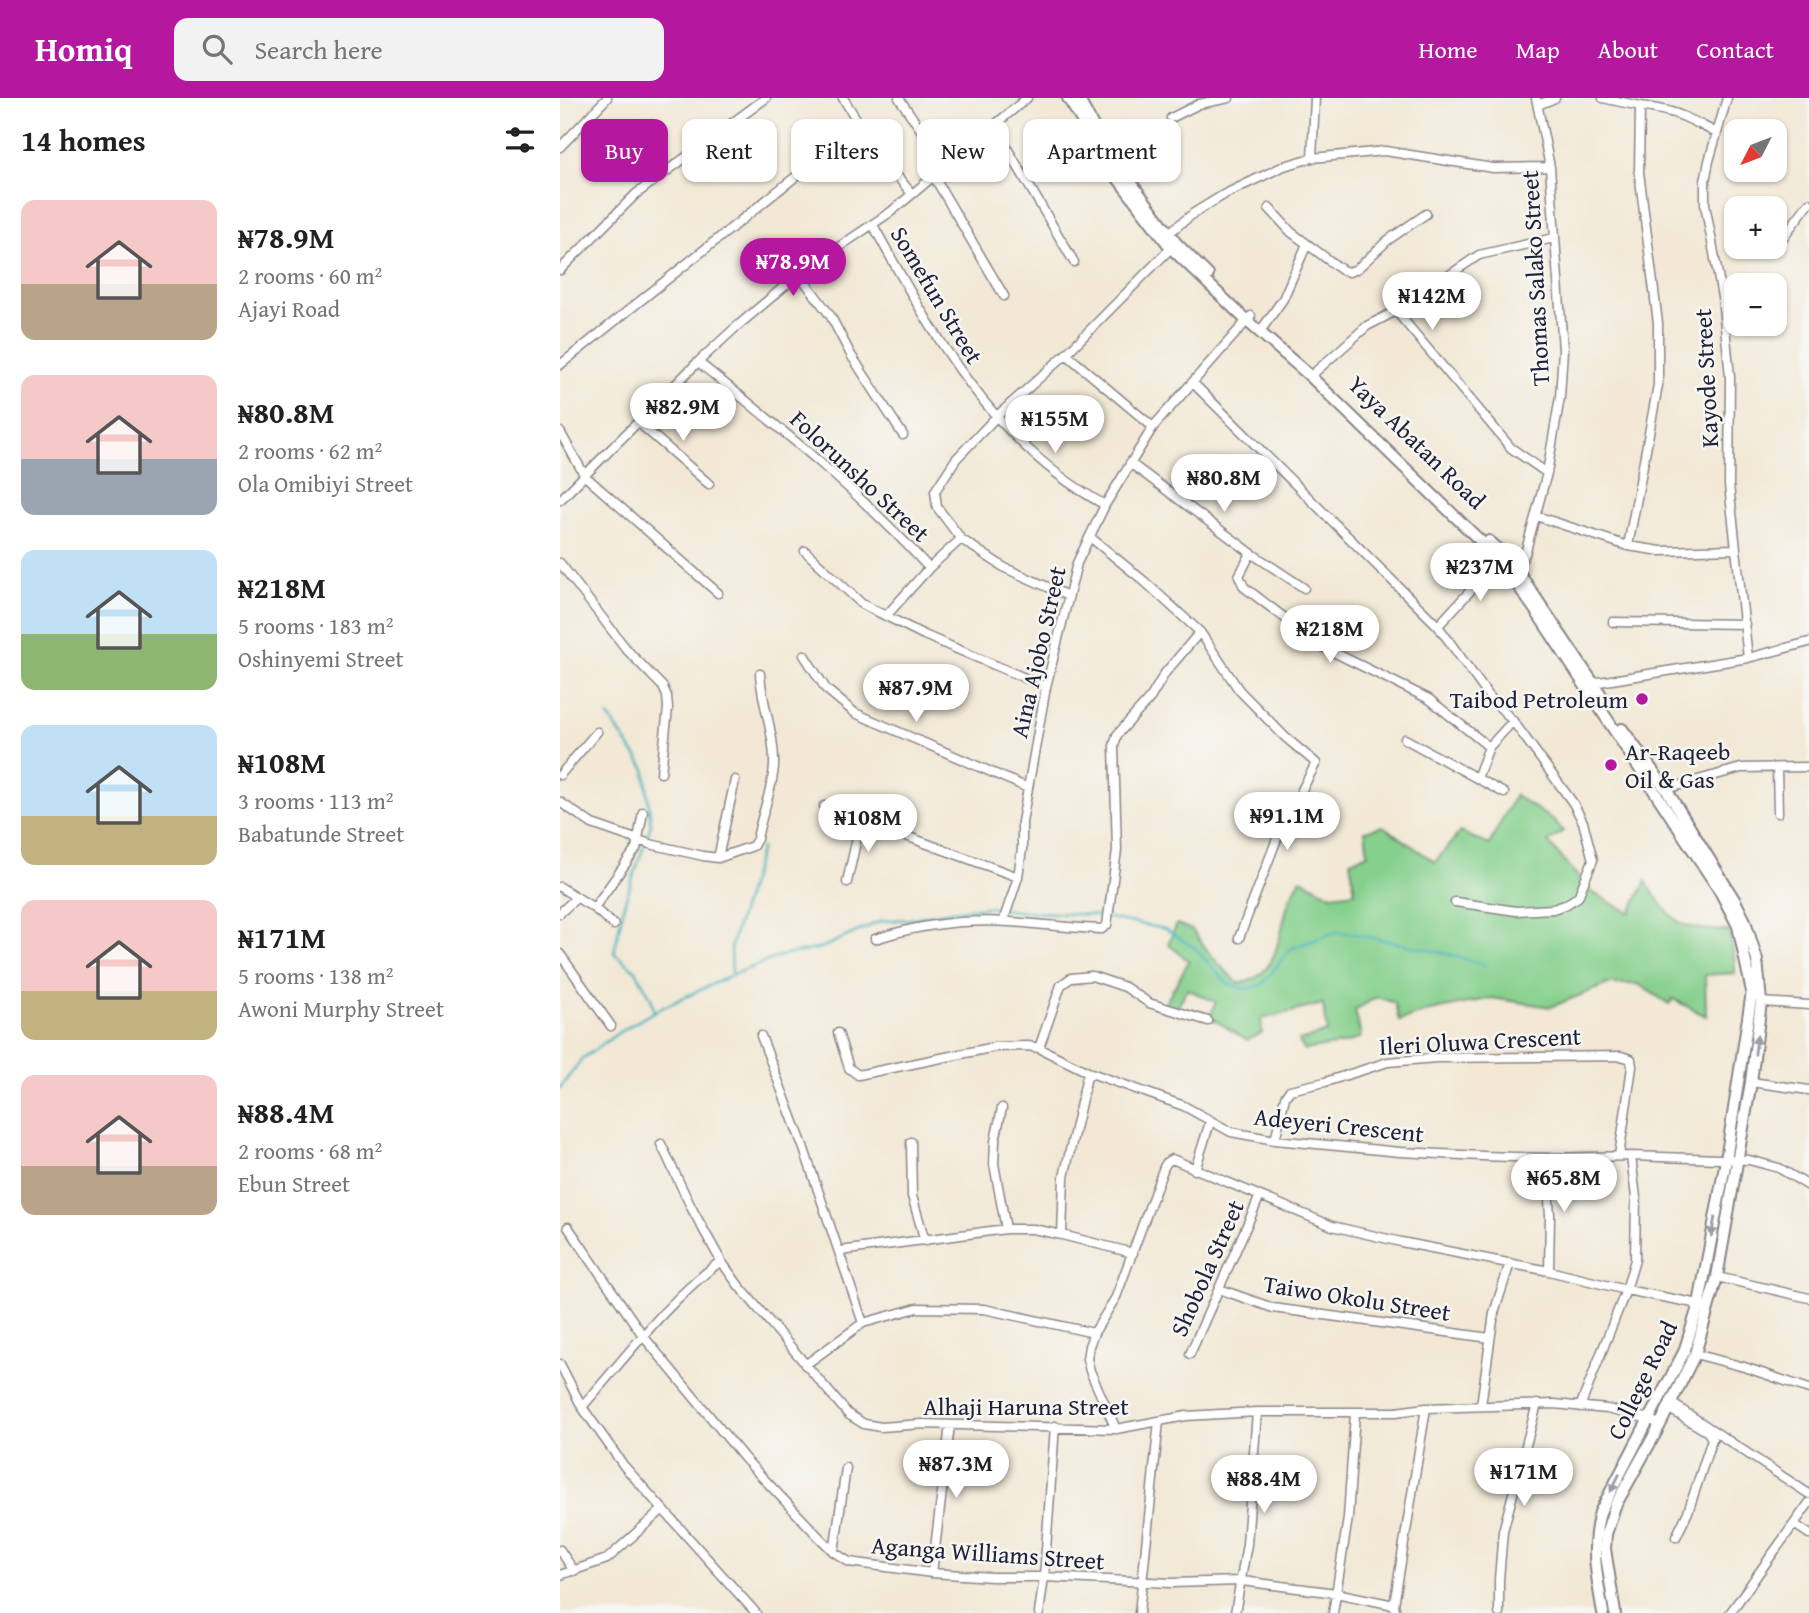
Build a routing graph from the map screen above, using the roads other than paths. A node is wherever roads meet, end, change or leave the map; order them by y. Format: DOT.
graph roads {
  1 [pos="607,98"];
  2 [pos="766,98"];
  3 [pos="843,98"];
  4 [pos="899,98"];
  5 [pos="1027,98"];
  6 [pos="1068,98"];
  7 [pos="1078,98"];
  8 [pos="1229,98"];
  9 [pos="1315,98"];
  10 [pos="1555,98"];
  11 [pos="1603,98"];
  12 [pos="1727,98"];
  13 [pos="1537,101"];
  14 [pos="1640,107"];
  15 [pos="1171,118"];
  16 [pos="855,119"];
  17 [pos="1002,119"];
  18 [pos="917,124"];
  19 [pos="1717,134"];
  20 [pos="560,147"];
  21 [pos="1009,152"];
  22 [pos="1312,158"];
  23 [pos="1549,167"];
  24 [pos="791,180"];
  25 [pos="902,182"];
  26 [pos="925,182"];
  27 [pos="937,182"];
  28 [pos="912,194"];
  29 [pos="1809,203"];
  30 [pos="1269,208"];
  31 [pos="1426,214"];
  32 [pos="873,225"];
  33 [pos="1787,232"];
  34 [pos="1165,236"];
  35 [pos="1554,238"];
  36 [pos="1307,244"];
  37 [pos="1174,246"];
  38 [pos="1074,262"];
  39 [pos="560,270"];
  40 [pos="799,274"];
  41 [pos="1004,296"];
  42 [pos="1396,312"];
  43 [pos="1249,318"];
  44 [pos="1264,326"];
  45 [pos="1066,354"];
  46 [pos="698,362"];
  47 [pos="560,365"];
  48 [pos="1314,373"];
  49 [pos="1193,383"];
  50 [pos="997,416"];
  51 [pos="639,423"];
  52 [pos="1153,427"];
  53 [pos="560,432"];
  54 [pos="903,435"];
  55 [pos="1130,463"];
  56 [pos="1547,473"];
  57 [pos="585,476"];
  58 [pos="709,484"];
  59 [pos="560,500"];
  60 [pos="1105,505"];
  61 [pos="1536,516"];
  62 [pos="1090,537"];
  63 [pos="961,539"];
  64 [pos="1628,546"];
  65 [pos="1735,548"];
  66 [pos="805,551"];
  67 [pos="1251,552"];
  68 [pos="1502,557"];
  69 [pos="560,563"];
  70 [pos="929,568"];
  71 [pos="1515,573"];
  72 [pos="1304,588"];
  73 [pos="718,593"];
  74 [pos="1068,596"];
  75 [pos="886,616"];
  76 [pos="1613,622"];
  77 [pos="1745,624"];
  78 [pos="1438,626"];
  79 [pos="1200,632"];
  80 [pos="1809,642"];
  81 [pos="804,655"];
  82 [pos="1748,659"];
  83 [pos="760,674"];
  84 [pos="1593,684"];
  85 [pos="1046,687"];
  86 [pos="1513,721"];
  87 [pos="597,732"];
  88 [pos="1405,739"];
  89 [pos="1489,747"];
  90 [pos="1809,767"];
  91 [pos="1777,768"];
  92 [pos="661,773"];
  93 [pos="560,775"];
  94 [pos="1476,778"];
  95 [pos="735,780"];
  96 [pos="1028,788"];
  97 [pos="1666,789"];
  98 [pos="1504,793"];
  99 [pos="560,802"];
  100 [pos="824,806"];
  101 [pos="643,812"];
  102 [pos="1778,813"];
  103 [pos="861,820"];
  104 [pos="644,841"];
  105 [pos="718,858"];
  106 [pos="1018,877"];
  107 [pos="847,882"];
  108 [pos="560,887"];
  109 [pos="577,897"];
  110 [pos="1455,902"];
  111 [pos="594,908"];
  112 [pos="560,912"];
  113 [pos="1005,919"];
  114 [pos="614,925"];
  115 [pos="1239,938"];
  116 [pos="875,939"];
  117 [pos="560,954"];
  118 [pos="1761,1002"];
  119 [pos="1809,1005"];
  120 [pos="1208,1021"];
  121 [pos="611,1027"];
  122 [pos="838,1033"];
  123 [pos="761,1035"];
  124 [pos="1039,1048"];
  125 [pos="1088,1072"];
  126 [pos="1751,1082"];
  127 [pos="1809,1090"];
  128 [pos="1002,1108"];
  129 [pos="1210,1122"];
  130 [pos="1275,1140"];
  131 [pos="911,1142"];
  132 [pos="661,1144"];
  133 [pos="1619,1156"];
  134 [pos="1631,1156"];
  135 [pos="1546,1158"];
  136 [pos="1732,1160"];
  137 [pos="1195,1170"];
  138 [pos="1809,1186"];
  139 [pos="1259,1198"];
  140 [pos="568,1227"];
  141 [pos="1006,1228"];
  142 [pos="1062,1235"];
  143 [pos="925,1241"];
  144 [pos="840,1251"];
  145 [pos="1133,1253"];
  146 [pos="721,1261"];
  147 [pos="1510,1263"];
  148 [pos="1549,1271"];
  149 [pos="1717,1277"];
  150 [pos="1219,1289"];
  151 [pos="1626,1290"];
  152 [pos="1809,1298"];
  153 [pos="1699,1304"];
  154 [pos="863,1323"];
  155 [pos="1094,1333"];
  156 [pos="644,1337"];
  157 [pos="1490,1339"];
  158 [pos="1190,1354"];
  159 [pos="1695,1354"];
  160 [pos="560,1364"];
  161 [pos="805,1365"];
  162 [pos="1809,1388"];
  163 [pos="1537,1404"];
  164 [pos="1481,1405"];
  165 [pos="1669,1405"];
  166 [pos="582,1407"];
  167 [pos="1580,1407"];
  168 [pos="1426,1408"];
  169 [pos="1257,1412"];
  170 [pos="1355,1413"];
  171 [pos="1649,1419"];
  172 [pos="1159,1421"];
  173 [pos="950,1425"];
  174 [pos="1660,1425"];
  175 [pos="1055,1426"];
  176 [pos="1116,1429"];
  177 [pos="846,1468"];
  178 [pos="1809,1494"];
  179 [pos="1809,1503"];
  180 [pos="662,1510"];
  181 [pos="1794,1524"];
  182 [pos="1809,1534"];
  183 [pos="1676,1537"];
  184 [pos="560,1550"];
  185 [pos="834,1552"];
  186 [pos="574,1571"];
  187 [pos="932,1573"];
  188 [pos="560,1575"];
  189 [pos="1044,1577"];
  190 [pos="1141,1581"];
  191 [pos="1242,1581"];
  192 [pos="1336,1593"];
  193 [pos="1395,1609"];
  194 [pos="756,1613"];
  195 [pos="1039,1613"];
  196 [pos="1139,1613"];
  197 [pos="1235,1613"];
  198 [pos="1333,1613"];
  199 [pos="1499,1613"];
  200 [pos="1603,1613"];
  201 [pos="1615,1613"];
  202 [pos="1730,1613"];
  1 -- 20 [label="street"];
  2 -- 39 [label="street"];
  3 -- 16 [label="street"];
  4 -- 18 [label="street"];
  5 -- 17 [label="street"];
  6 -- 34 [label="main road, Yaya Abatan Road"];
  7 -- 34 [label="main road, Yaya Abatan Road"];
  8 -- 15 [label="street"];
  9 -- 22 [label="street"];
  10 -- 13 [label="street"];
  11 -- 14 [label="street"];
  12 -- 19 [label="street, Kayode Street"];
  13 -- 23 [label="street, Thomas Salako Street"];
  14 -- 19 [label="street"];
  14 -- 64 [label="street"];
  19 -- 65 [label="street, Kayode Street"];
  21 -- 38 [label="street"];
  22 -- 23 [label="street"];
  22 -- 34 [label="street"];
  23 -- 35 [label="street, Thomas Salako Street"];
  24 -- 47 [label="street"];
  25 -- 28 [label="street"];
  26 -- 28 [label="street"];
  27 -- 41 [label="street"];
  28 -- 32 [label="street"];
  29 -- 33 [label="street"];
  30 -- 36 [label="street"];
  31 -- 36 [label="street"];
  32 -- 40 [label="street"];
  32 -- 50 [label="street, Somefun Street"];
  34 -- 37 [label="main road, Yaya Abatan Road"];
  35 -- 42 [label="street"];
  35 -- 56 [label="street, Thomas Salako Street"];
  36 -- 44 [label="street"];
  37 -- 43 [label="main road, Yaya Abatan Road"];
  37 -- 45 [label="street"];
  40 -- 46 [label="street"];
  40 -- 54 [label="street"];
  42 -- 48 [label="street"];
  42 -- 56 [label="street"];
  43 -- 44 [label="main road, Yaya Abatan Road"];
  43 -- 49 [label="street, Aina Ajobo Street"];
  43 -- 68 [label="main road, Yaya Abatan Road"];
  44 -- 48 [label="main road, Yaya Abatan Road"];
  45 -- 50 [label="street"];
  45 -- 52 [label="street"];
  46 -- 51 [label="street"];
  46 -- 70 [label="street, Folorunsho Street"];
  48 -- 68 [label="main road, Yaya Abatan Road"];
  49 -- 52 [label="street, Aina Ajobo Street"];
  49 -- 78 [label="street"];
  50 -- 60 [label="street, Somefun Street"];
  50 -- 63 [label="street"];
  51 -- 57 [label="street"];
  51 -- 58 [label="street"];
  52 -- 55 [label="street, Aina Ajobo Street"];
  53 -- 57 [label="street"];
  55 -- 60 [label="street, Aina Ajobo Street"];
  55 -- 67 [label="street"];
  56 -- 61 [label="street, Thomas Salako Street"];
  57 -- 59 [label="street"];
  57 -- 73 [label="street"];
  60 -- 62 [label="street, Aina Ajobo Street"];
  61 -- 64 [label="street"];
  61 -- 71 [label="street, Thomas Salako Street"];
  62 -- 74 [label="street, Aina Ajobo Street"];
  62 -- 79 [label="street"];
  63 -- 70 [label="street"];
  63 -- 74 [label="street"];
  64 -- 65 [label="street"];
  65 -- 77 [label="street, Kayode Street"];
  66 -- 75 [label="street"];
  67 -- 72 [label="street"];
  67 -- 89 [label="street"];
  68 -- 71 [label="main road, Yaya Abatan Road"];
  68 -- 78 [label="street"];
  69 -- 92 [label="street"];
  70 -- 75 [label="street"];
  71 -- 84 [label="main road, Yaya Abatan Road"];
  71 -- 136 [label="main road, Yaya Abatan Road"];
  74 -- 85 [label="street, Aina Ajobo Street"];
  75 -- 85 [label="street"];
  76 -- 77 [label="street"];
  77 -- 82 [label="street, Kayode Street"];
  78 -- 86 [label="street"];
  79 -- 113 [label="street"];
  79 -- 115 [label="street"];
  80 -- 82 [label="street"];
  81 -- 96 [label="street"];
  82 -- 84 [label="street"];
  83 -- 105 [label="street"];
  84 -- 97 [label="main road, Yaya Abatan Road"];
  85 -- 96 [label="street, Aina Ajobo Street"];
  86 -- 89 [label="street"];
  86 -- 110 [label="street"];
  87 -- 93 [label="street"];
  88 -- 94 [label="street"];
  89 -- 94 [label="street"];
  90 -- 91 [label="street"];
  91 -- 97 [label="street"];
  91 -- 102 [label="street"];
  94 -- 98 [label="street"];
  95 -- 105 [label="street"];
  96 -- 106 [label="street, Aina Ajobo Street"];
  97 -- 118 [label="main road, Yaya Abatan Road"];
  99 -- 104 [label="street"];
  100 -- 103 [label="street"];
  101 -- 104 [label="street"];
  103 -- 106 [label="street"];
  103 -- 107 [label="street"];
  104 -- 105 [label="street"];
  104 -- 111 [label="street"];
  106 -- 113 [label="street, Aina Ajobo Street"];
  108 -- 109 [label="street"];
  109 -- 111 [label="street"];
  109 -- 112 [label="street"];
  111 -- 114 [label="street"];
  113 -- 116 [label="street"];
  117 -- 121 [label="street"];
  118 -- 119 [label="street"];
  126 -- 118 [label="main road, Yaya Abatan Road, one-way"];
  120 -- 124 [label="street"];
  122 -- 124 [label="street, Adeyeri Crescent"];
  123 -- 144 [label="street"];
  124 -- 125 [label="street, Adeyeri Crescent"];
  125 -- 129 [label="street, Adeyeri Crescent"];
  125 -- 142 [label="street"];
  126 -- 127 [label="street"];
  126 -- 136 [label="main road, Yaya Abatan Road"];
  128 -- 141 [label="street"];
  129 -- 130 [label="street, Adeyeri Crescent"];
  129 -- 137 [label="street"];
  130 -- 133 [label="street, Ileri Oluwa Crescent"];
  130 -- 135 [label="street, Adeyeri Crescent"];
  131 -- 143 [label="street"];
  132 -- 146 [label="street, Alhaji Haruna Street"];
  133 -- 134 [label="street, Adeyeri Crescent"];
  133 -- 135 [label="street, Adeyeri Crescent"];
  134 -- 136 [label="street, Adeyeri Crescent"];
  134 -- 151 [label="street"];
  135 -- 148 [label="street"];
  136 -- 138 [label="street, Adeyeri Crescent"];
  136 -- 149 [label="main road, College Road"];
  136 -- 153 [label="main road, College Road, one-way"];
  137 -- 139 [label="street"];
  137 -- 145 [label="street"];
  139 -- 147 [label="street"];
  139 -- 150 [label="street, Shobola Street"];
  140 -- 156 [label="street, Aganga Williams Street"];
  141 -- 142 [label="street"];
  141 -- 143 [label="street"];
  142 -- 145 [label="street"];
  143 -- 144 [label="street"];
  144 -- 154 [label="street"];
  145 -- 155 [label="street"];
  146 -- 156 [label="street"];
  146 -- 161 [label="street, Alhaji Haruna Street"];
  147 -- 148 [label="street"];
  147 -- 157 [label="street"];
  148 -- 151 [label="street"];
  149 -- 152 [label="street"];
  149 -- 159 [label="main road, College Road"];
  150 -- 157 [label="street, Taiwo Okolu Street"];
  150 -- 158 [label="street, Shobola Street"];
  151 -- 153 [label="street"];
  151 -- 167 [label="street"];
  153 -- 171 [label="main road, College Road"];
  154 -- 155 [label="street"];
  154 -- 161 [label="street"];
  155 -- 176 [label="street"];
  156 -- 166 [label="street"];
  156 -- 185 [label="street, Aganga Williams Street"];
  157 -- 164 [label="street"];
  159 -- 162 [label="street"];
  159 -- 165 [label="main road, College Road"];
  160 -- 166 [label="street"];
  161 -- 173 [label="street, Alhaji Haruna Street"];
  163 -- 164 [label="street, Alhaji Haruna Street"];
  163 -- 167 [label="street, Alhaji Haruna Street"];
  163 -- 199 [label="street"];
  164 -- 168 [label="street, Alhaji Haruna Street"];
  165 -- 174 [label="main road, College Road"];
  165 -- 178 [label="street"];
  165 -- 183 [label="street"];
  166 -- 180 [label="street"];
  167 -- 171 [label="street, Alhaji Haruna Street"];
  168 -- 170 [label="street, Alhaji Haruna Street"];
  168 -- 193 [label="street"];
  169 -- 170 [label="street, Alhaji Haruna Street"];
  169 -- 172 [label="street, Alhaji Haruna Street"];
  169 -- 191 [label="street"];
  170 -- 192 [label="street"];
  171 -- 174 [label="street, Alhaji Haruna Street"];
  171 -- 200 [label="main road, College Road, one-way"];
  172 -- 176 [label="street, Alhaji Haruna Street"];
  172 -- 190 [label="street"];
  173 -- 175 [label="street, Alhaji Haruna Street"];
  173 -- 187 [label="street"];
  174 -- 201 [label="main road, College Road"];
  175 -- 176 [label="street, Alhaji Haruna Street"];
  175 -- 189 [label="street"];
  177 -- 185 [label="street"];
  179 -- 181 [label="street"];
  180 -- 186 [label="street"];
  180 -- 194 [label="street"];
  181 -- 182 [label="street"];
  181 -- 202 [label="street"];
  184 -- 186 [label="street"];
  185 -- 187 [label="street, Aganga Williams Street"];
  186 -- 188 [label="street"];
  187 -- 189 [label="street, Aganga Williams Street"];
  189 -- 190 [label="street, Aganga Williams Street"];
  189 -- 195 [label="street"];
  190 -- 191 [label="street, Aganga Williams Street"];
  190 -- 196 [label="street"];
  191 -- 192 [label="street, Aganga Williams Street"];
  191 -- 197 [label="street"];
  192 -- 193 [label="street, Aganga Williams Street"];
  192 -- 198 [label="street"];
}
